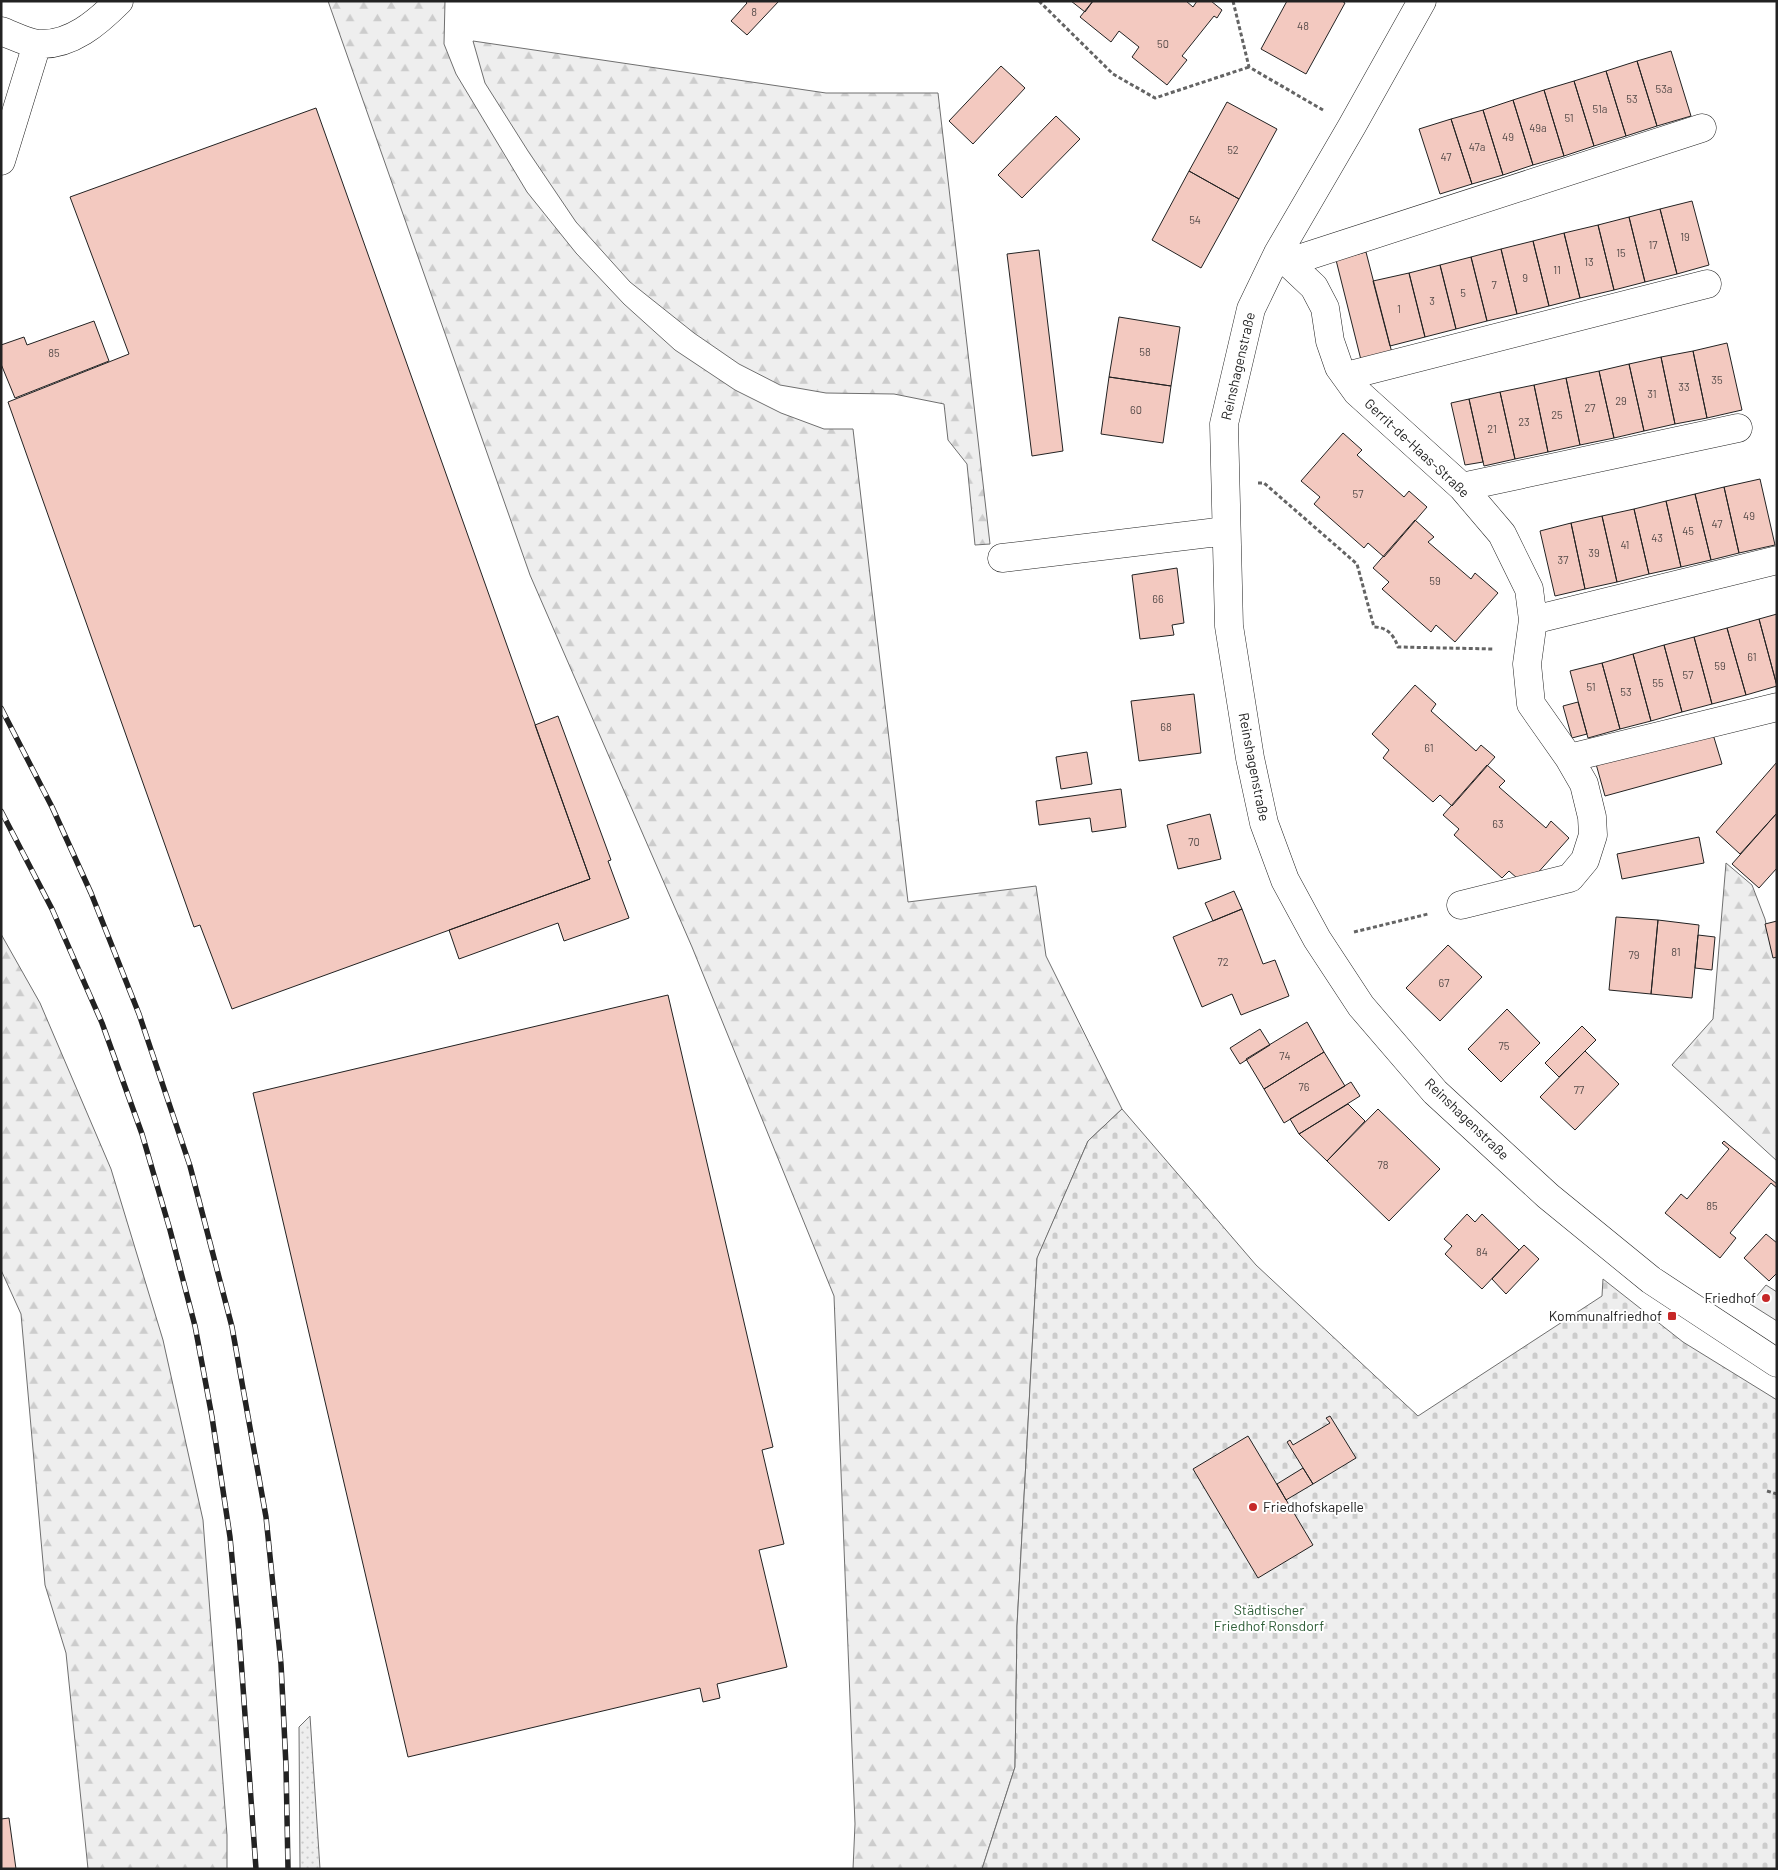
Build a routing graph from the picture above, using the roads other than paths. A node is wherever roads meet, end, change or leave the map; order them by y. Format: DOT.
graph roads {
  1 [pos="119,1"];
  2 [pos="1422,1"];
  3 [pos="1,31"];
  4 [pos="38,44"];
  5 [pos="1702,128"];
  6 [pos="1,161"];
  7 [pos="1284,258"];
  8 [pos="1707,284"];
  9 [pos="1346,376"];
  10 [pos="1738,428"];
  11 [pos="1462,488"];
  12 [pos="1226,531"];
  13 [pos="1002,558"];
  14 [pos="1777,560"];
  15 [pos="1533,620"];
  16 [pos="1777,707"];
  17 [pos="1569,758"];
  18 [pos="1461,905"];
  19 [pos="1777,1363"];
  1 -- 4 [label="street"];
  2 -- 7 [label="street, Reinshagenstraße"];
  3 -- 4 [label="street"];
  4 -- 6 [label="street"];
  5 -- 7 [label="street"];
  7 -- 9 [label="street, Gerrit-de-Haas-Straße"];
  7 -- 12 [label="street, Reinshagenstraße"];
  8 -- 9 [label="street"];
  9 -- 11 [label="street, Gerrit-de-Haas-Straße"];
  10 -- 11 [label="street"];
  11 -- 15 [label="street, Gerrit-de-Haas-Straße"];
  12 -- 13 [label="street"];
  12 -- 19 [label="street, Reinshagenstraße"];
  14 -- 15 [label="street"];
  15 -- 17 [label="street, Gerrit-de-Haas-Straße"];
  16 -- 17 [label="street"];
  17 -- 18 [label="street, Gerrit-de-Haas-Straße"];
}
